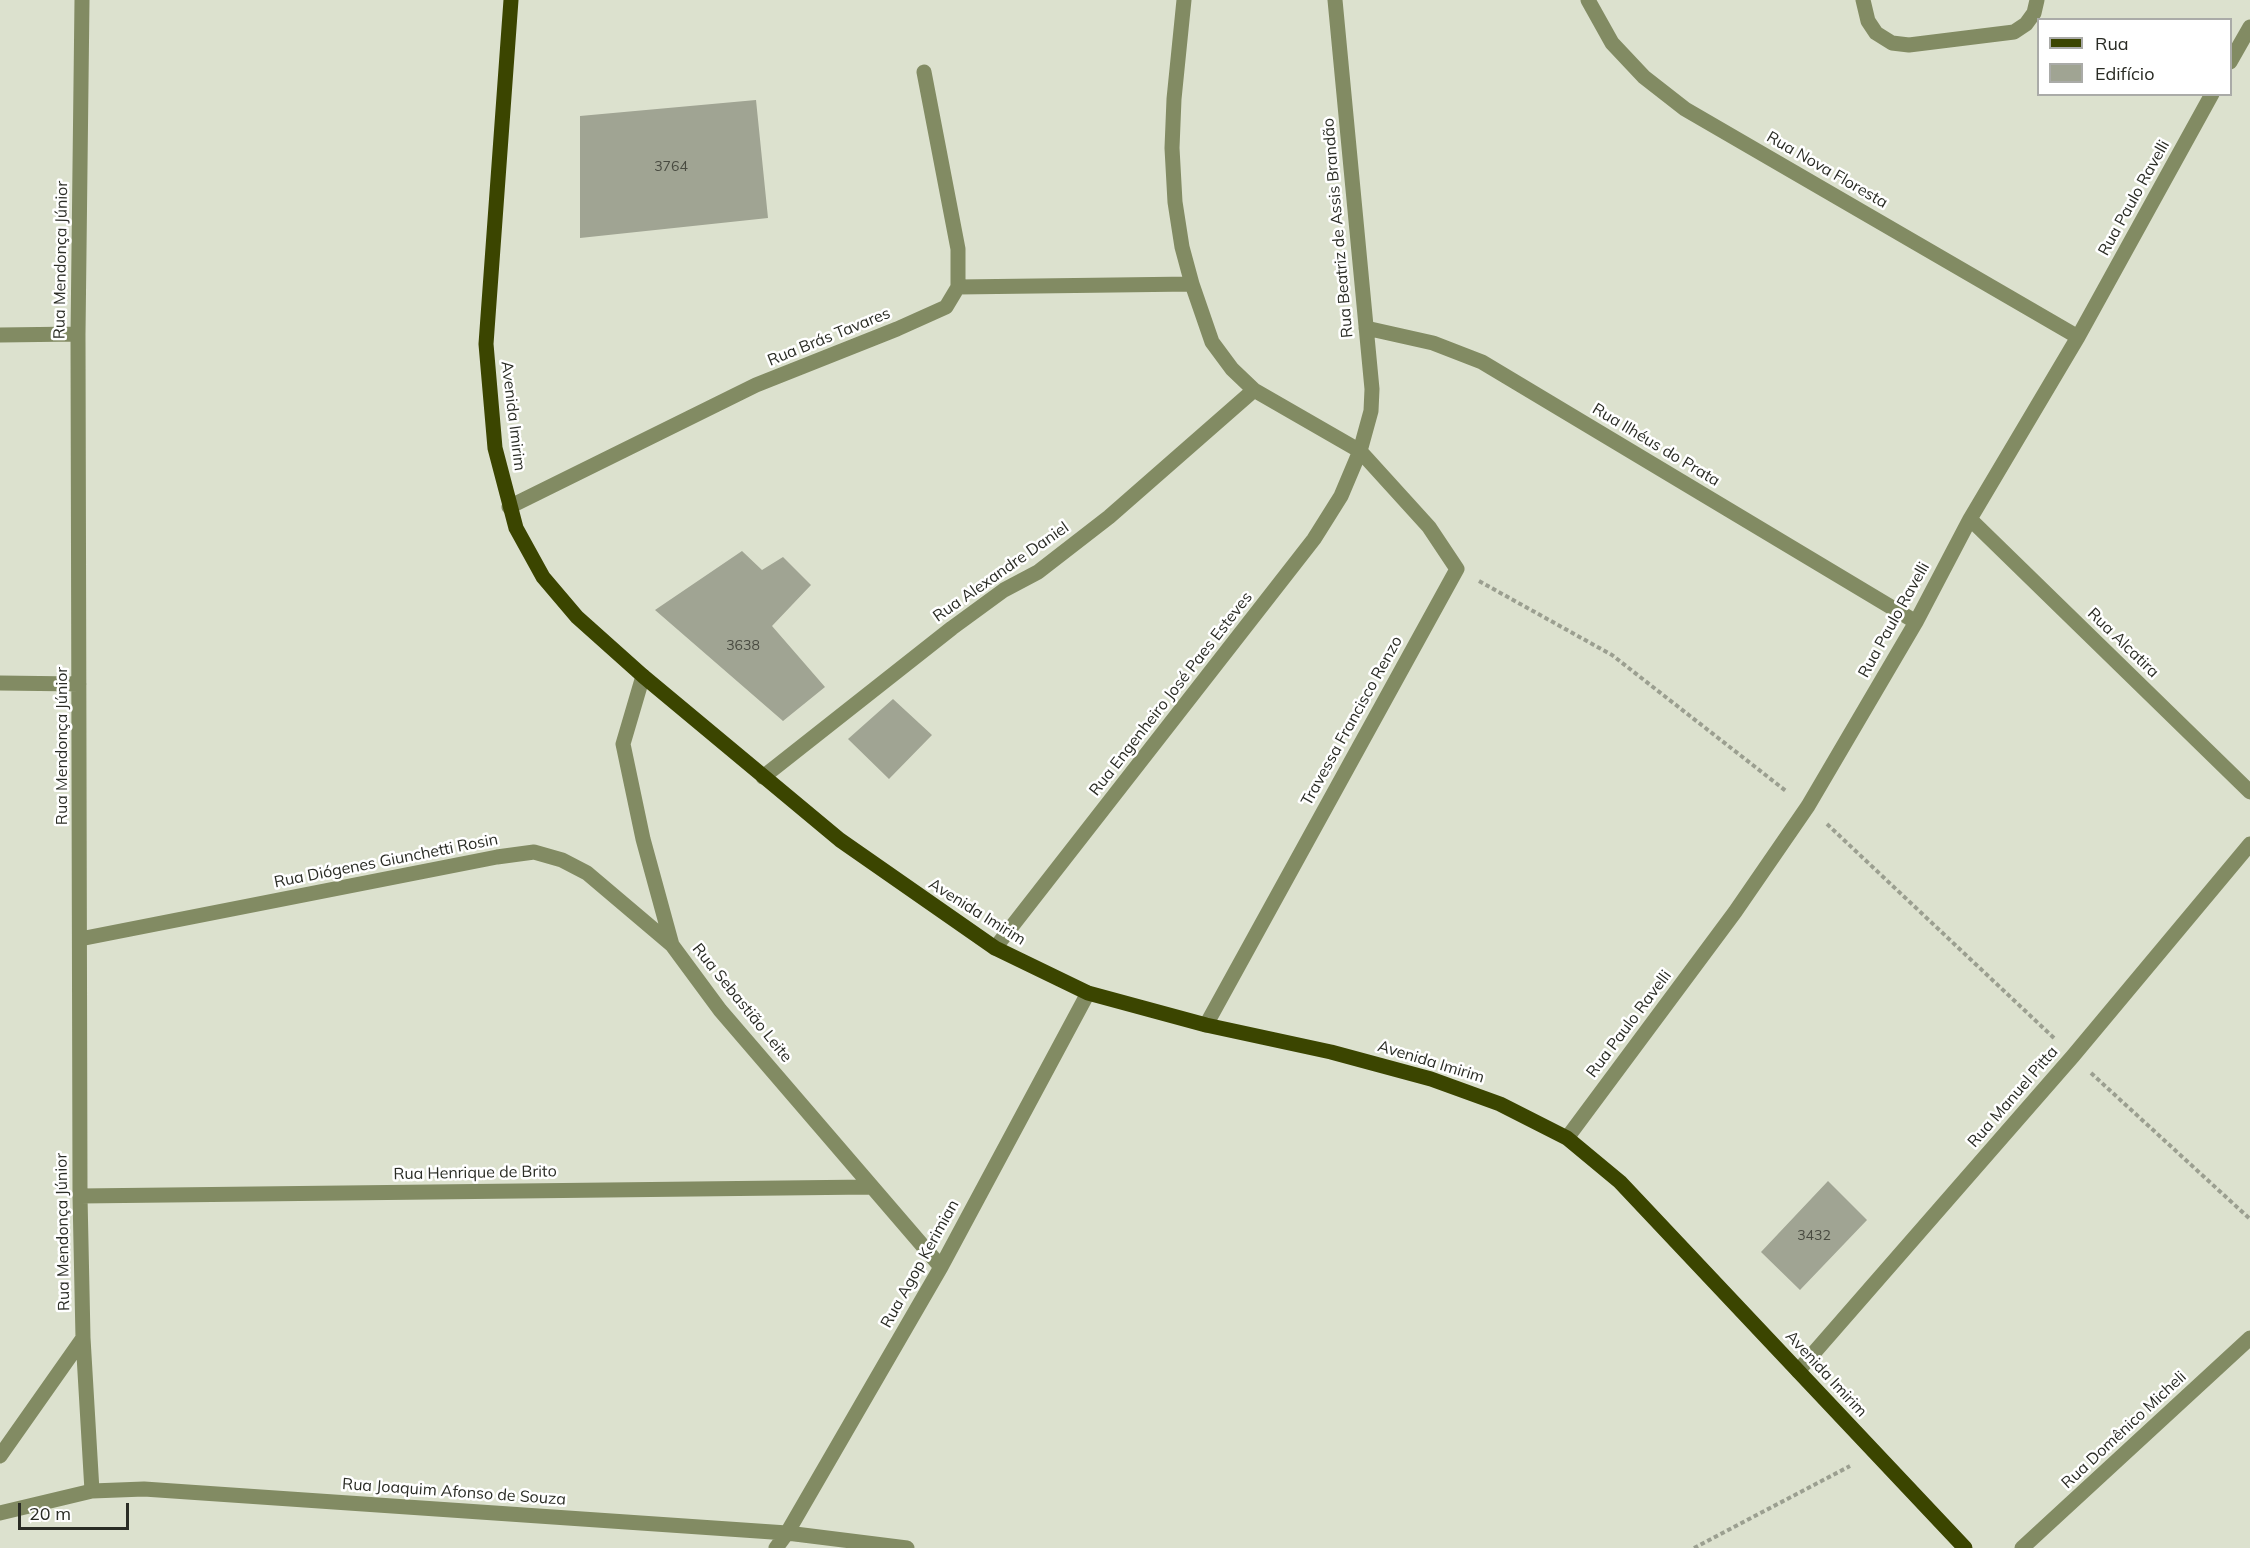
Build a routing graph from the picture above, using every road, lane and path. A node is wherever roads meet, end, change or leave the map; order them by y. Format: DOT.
graph roads {
  1 [pos="82,0"];
  2 [pos="510,0"];
  3 [pos="1184,0"];
  4 [pos="1335,0"];
  5 [pos="1588,0"];
  6 [pos="1863,0"];
  7 [pos="2037,0"];
  8 [pos="2250,27"];
  9 [pos="2232,58"];
  10 [pos="924,72"];
  11 [pos="2211,96"];
  12 [pos="1192,284"];
  13 [pos="958,287"];
  14 [pos="1366,328"];
  15 [pos="78,334"];
  16 [pos="0,335"];
  17 [pos="2078,337"];
  18 [pos="1254,390"];
  19 [pos="1360,452"];
  20 [pos="509,507"];
  21 [pos="1970,519"];
  22 [pos="1457,569"];
  23 [pos="1916,622"];
  24 [pos="643,676"];
  25 [pos="0,683"];
  26 [pos="79,684"];
  27 [pos="763,777"];
  28 [pos="2250,792"];
  29 [pos="1808,806"];
  30 [pos="2250,844"];
  31 [pos="80,939"];
  32 [pos="672,945"];
  33 [pos="995,948"];
  34 [pos="1088,993"];
  35 [pos="1206,1025"];
  36 [pos="2073,1056"];
  37 [pos="1567,1138"];
  38 [pos="870,1187"];
  39 [pos="80,1196"];
  40 [pos="2250,1220"];
  41 [pos="941,1267"];
  42 [pos="83,1338"];
  43 [pos="2250,1338"];
  44 [pos="1798,1371"];
  45 [pos="1876,1453"];
  46 [pos="0,1456"];
  47 [pos="92,1491"];
  48 [pos="0,1513"];
  49 [pos="787,1533"];
  50 [pos="776,1548"];
  51 [pos="907,1548"];
  52 [pos="1694,1548"];
  53 [pos="1965,1548"];
  54 [pos="2022,1548"];
  1 -- 15 [label="street, Rua Mendonça Júnior"];
  2 -- 20 [label="main road, Avenida Imirim"];
  3 -- 12 [label="street"];
  4 -- 14 [label="street, Rua Beatriz de Assis Brandão"];
  5 -- 17 [label="street, Rua Nova Floresta"];
  6 -- 7 [label="street"];
  8 -- 9 [label="street"];
  10 -- 13 [label="street"];
  11 -- 17 [label="street, Rua Paulo Ravelli"];
  12 -- 13 [label="street"];
  12 -- 18 [label="street"];
  13 -- 20 [label="street, Rua Brás Tavares"];
  14 -- 19 [label="street, Rua Beatriz de Assis Brandão"];
  14 -- 23 [label="street, Rua Ilhéus do Prata"];
  15 -- 16 [label="street"];
  15 -- 26 [label="street, Rua Mendonça Júnior"];
  17 -- 21 [label="street, Rua Paulo Ravelli"];
  18 -- 19 [label="street"];
  18 -- 27 [label="street, Rua Alexandre Daniel"];
  19 -- 22 [label="street"];
  19 -- 33 [label="street, Rua Engenheiro José Paes Esteves"];
  20 -- 24 [label="main road, Avenida Imirim"];
  21 -- 23 [label="street, Rua Paulo Ravelli"];
  21 -- 28 [label="street, Rua Alcatira"];
  22 -- 29 [label="path"];
  22 -- 35 [label="street, Travessa Francisco Renzo"];
  23 -- 29 [label="street, Rua Paulo Ravelli"];
  24 -- 27 [label="main road, Avenida Imirim"];
  24 -- 32 [label="street, Rua Sebastião Leite"];
  25 -- 26 [label="street"];
  26 -- 31 [label="street, Rua Mendonça Júnior"];
  27 -- 33 [label="main road, Avenida Imirim"];
  29 -- 36 [label="path"];
  29 -- 37 [label="street, Rua Paulo Ravelli"];
  30 -- 36 [label="street, Rua Manuel Pitta"];
  31 -- 32 [label="street, Rua Diógenes Giunchetti Rosin"];
  31 -- 39 [label="street, Rua Mendonça Júnior"];
  32 -- 38 [label="street, Rua Sebastião Leite"];
  33 -- 34 [label="main road, Avenida Imirim"];
  34 -- 35 [label="main road, Avenida Imirim"];
  34 -- 41 [label="street, Rua Agop Kerimian"];
  35 -- 37 [label="main road, Avenida Imirim"];
  36 -- 40 [label="path"];
  36 -- 44 [label="street, Rua Manuel Pitta"];
  37 -- 44 [label="main road, Avenida Imirim"];
  38 -- 39 [label="street, Rua Henrique de Brito"];
  38 -- 41 [label="street, Rua Sebastião Leite"];
  39 -- 42 [label="street, Rua Mendonça Júnior"];
  41 -- 49 [label="street, Rua Agop Kerimian"];
  42 -- 46 [label="street"];
  42 -- 47 [label="street, Rua Mendonça Júnior"];
  43 -- 54 [label="street, Rua Domênico Micheli"];
  44 -- 45 [label="main road, Avenida Imirim"];
  45 -- 52 [label="path"];
  45 -- 53 [label="main road, Avenida Imirim"];
  47 -- 48 [label="street, Rua Joaquim Afonso de Souza"];
  47 -- 49 [label="street, Rua Joaquim Afonso de Souza"];
  49 -- 50 [label="street, Rua Agop Kerimian"];
  49 -- 51 [label="street, Rua Joaquim Afonso de Souza"];
}
